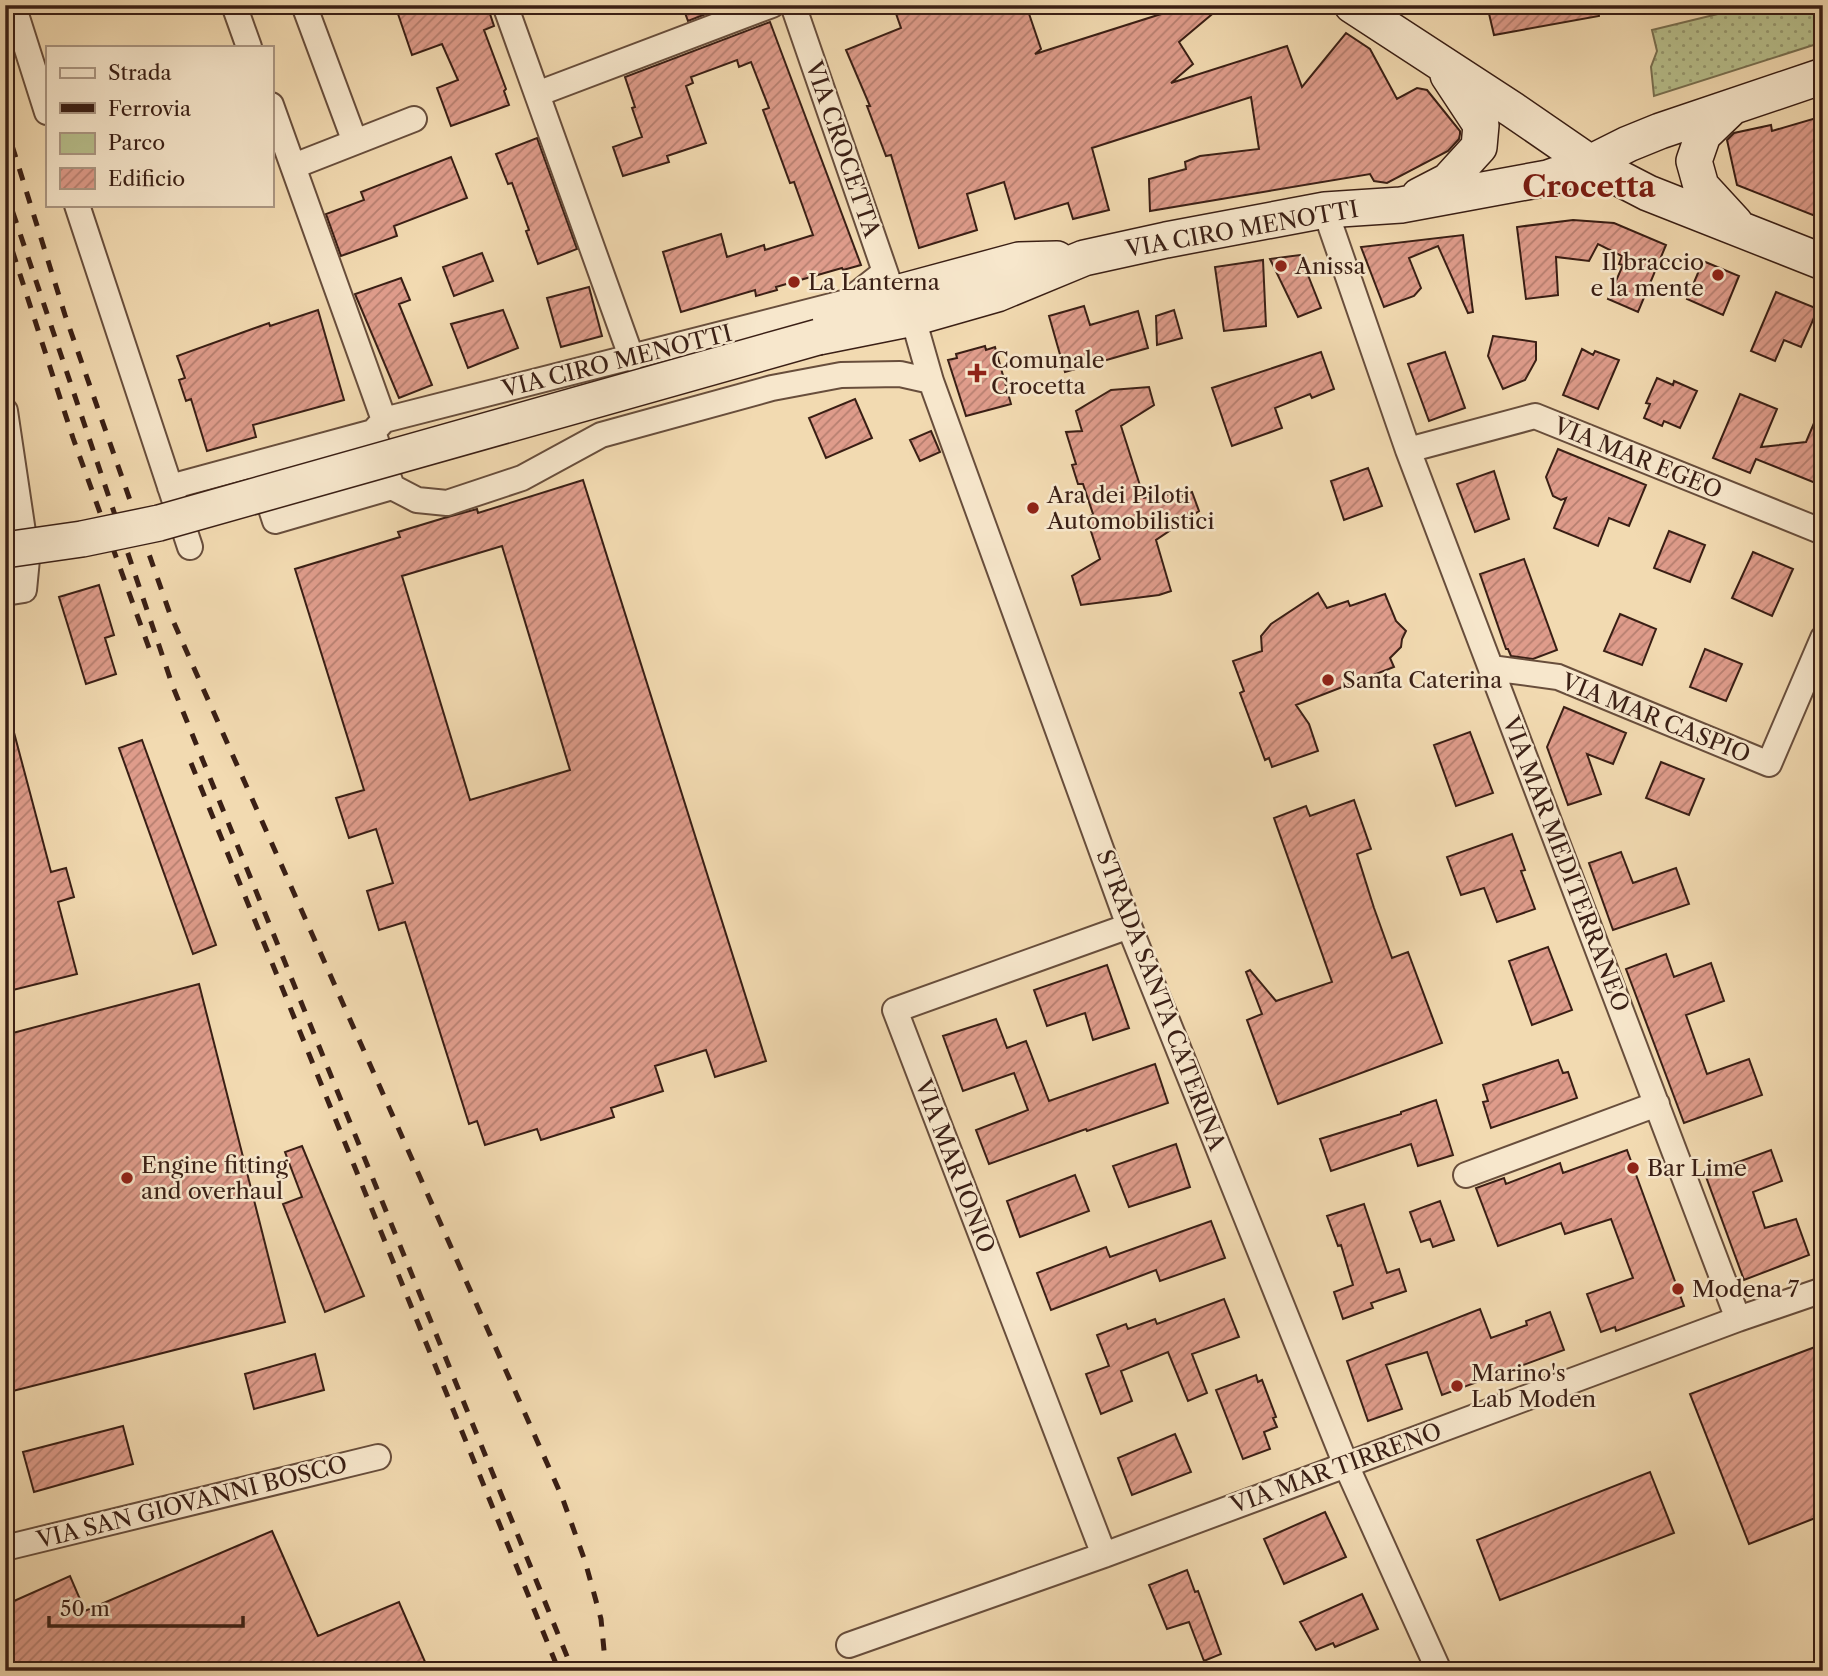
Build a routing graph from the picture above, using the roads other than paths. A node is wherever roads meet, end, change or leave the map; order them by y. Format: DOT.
graph roads {
  1 [pos="13,5"];
  2 [pos="234,5"];
  3 [pos="304,5"];
  4 [pos="505,5"];
  5 [pos="772,5"];
  6 [pos="793,5"];
  7 [pos="1352,5"];
  8 [pos="249,46"];
  9 [pos="1440,63"];
  10 [pos="1823,76"];
  11 [pos="537,94"];
  12 [pos="1734,106"];
  13 [pos="46,110"];
  14 [pos="273,110"];
  15 [pos="414,119"];
  16 [pos="355,142"];
  17 [pos="1590,163"];
  18 [pos="294,166"];
  19 [pos="1401,205"];
  20 [pos="77,206"];
  21 [pos="1325,210"];
  22 [pos="1741,229"];
  23 [pos="1823,262"];
  24 [pos="897,294"];
  25 [pos="632,359"];
  26 [pos="931,381"];
  27 [pos="5,411"];
  28 [pos="379,426"];
  29 [pos="1408,450"];
  30 [pos="256,464"];
  31 [pos="170,487"];
  32 [pos="392,487"];
  33 [pos="1823,532"];
  34 [pos="190,547"];
  35 [pos="5,550"];
  36 [pos="5,593"];
  37 [pos="1823,638"];
  38 [pos="1492,668"];
  39 [pos="1129,926"];
  40 [pos="1657,1104"];
  41 [pos="1466,1175"];
  42 [pos="1823,1290"];
  43 [pos="1738,1319"];
  44 [pos="378,1457"];
  45 [pos="1346,1465"];
  46 [pos="5,1548"];
  47 [pos="1104,1555"];
  48 [pos="849,1645"];
  49 [pos="1439,1671"];
  1 -- 13 [label="street"];
  2 -- 8 [label="street"];
  3 -- 16 [label="street"];
  4 -- 11 [label="street"];
  5 -- 11 [label="street"];
  6 -- 24 [label="street, VIA CROCETTA"];
  7 -- 9 [label="main road"];
  9 -- 17 [label="main road"];
  9 -- 19 [label="main road, VIA CIRO MENOTTI"];
  10 -- 12 [label="main road, VIA CIRO MENOTTI"];
  11 -- 25 [label="street"];
  12 -- 17 [label="main road, VIA CIRO MENOTTI"];
  12 -- 22 [label="main road"];
  14 -- 18 [label="street"];
  15 -- 16 [label="street"];
  16 -- 18 [label="street"];
  17 -- 19 [label="main road, VIA CIRO MENOTTI"];
  17 -- 22 [label="main road"];
  18 -- 28 [label="street"];
  19 -- 21 [label="main road, VIA CIRO MENOTTI"];
  20 -- 31 [label="street"];
  21 -- 24 [label="main road, VIA CIRO MENOTTI"];
  21 -- 29 [label="street, VIA MAR MEDITERRANEO"];
  22 -- 23 [label="main road"];
  24 -- 25 [label="street, VIA CIRO MENOTTI"];
  24 -- 26 [label="street, STRADA SANTA CATERINA"];
  24 -- 35 [label="main road, VIA CIRO MENOTTI, bridge"];
  25 -- 28 [label="street, VIA CIRO MENOTTI"];
  26 -- 32 [label="street"];
  26 -- 39 [label="street, STRADA SANTA CATERINA"];
  27 -- 36 [label="street"];
  28 -- 30 [label="street, VIA CIRO MENOTTI"];
  28 -- 32 [label="street"];
  29 -- 33 [label="street, VIA MAR EGEO"];
  29 -- 38 [label="street, VIA MAR MEDITERRANEO"];
  30 -- 31 [label="street, VIA CIRO MENOTTI"];
  30 -- 32 [label="street"];
  31 -- 34 [label="street"];
  37 -- 38 [label="street, VIA MAR CASPIO"];
  38 -- 40 [label="street, VIA MAR MEDITERRANEO"];
  39 -- 45 [label="street, STRADA SANTA CATERINA"];
  39 -- 47 [label="street, VIA MAR IONIO"];
  40 -- 41 [label="street"];
  40 -- 43 [label="street, VIA MAR MEDITERRANEO"];
  42 -- 43 [label="street, VIA MAR TIRRENO"];
  43 -- 45 [label="street, VIA MAR TIRRENO"];
  44 -- 46 [label="street, VIA SAN GIOVANNI BOSCO"];
  45 -- 47 [label="street, VIA MAR TIRRENO"];
  45 -- 49 [label="street, STRADA SANTA CATERINA"];
  47 -- 48 [label="street, VIA MAR TIRRENO"];
}
